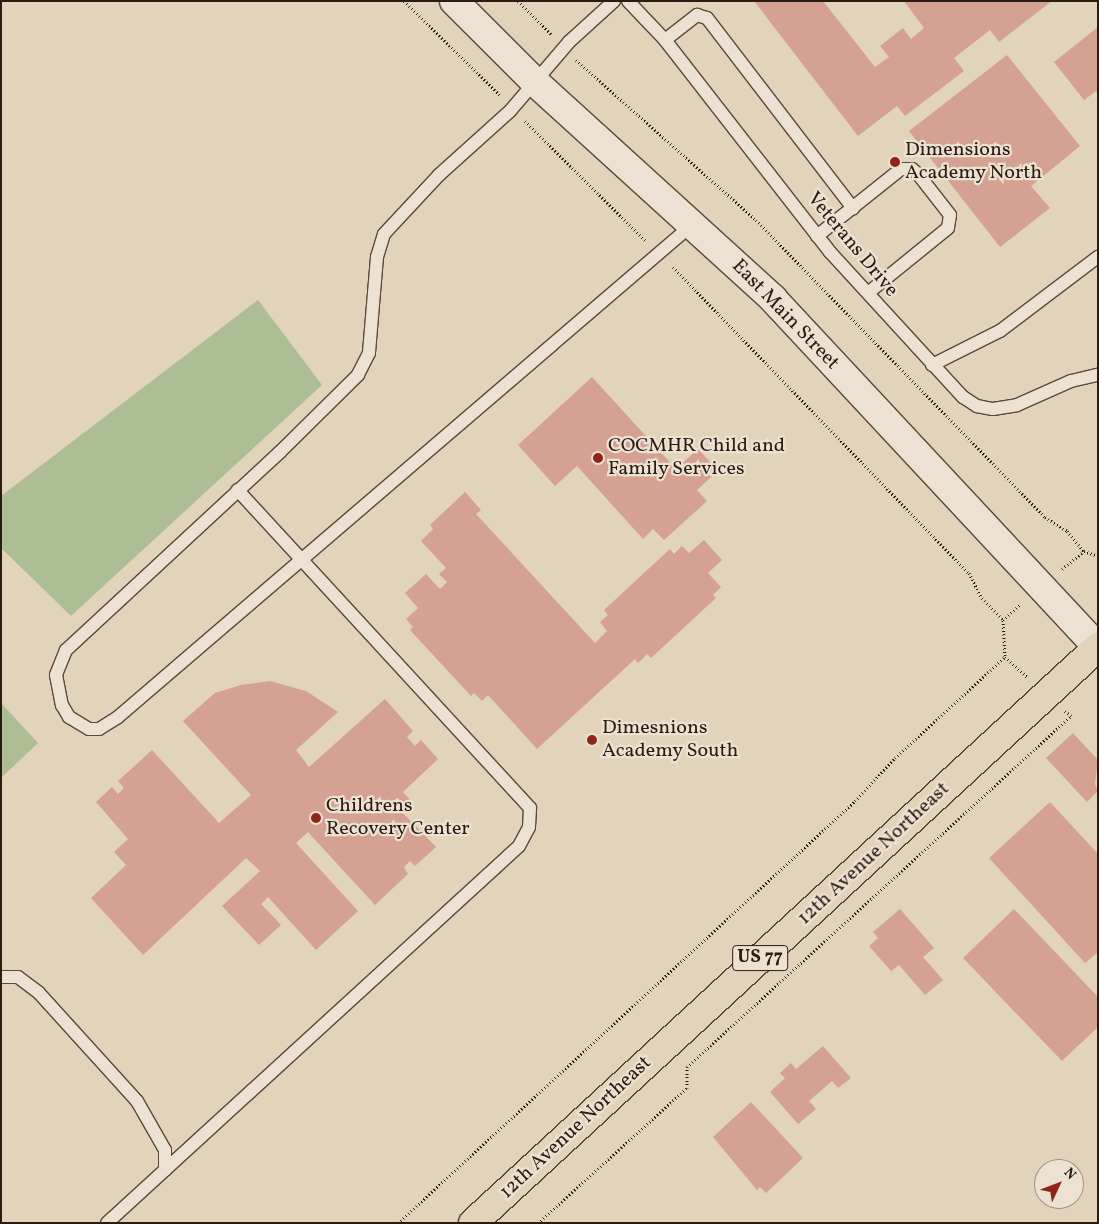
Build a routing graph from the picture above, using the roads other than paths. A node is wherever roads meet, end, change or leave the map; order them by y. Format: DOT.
graph roads {
  1 [pos="454,1"];
  2 [pos="614,1"];
  3 [pos="628,1"];
  4 [pos="665,40"];
  5 [pos="536,83"];
  6 [pos="853,208"];
  7 [pos="692,224"];
  8 [pos="817,236"];
  9 [pos="1098,257"];
  10 [pos="868,294"];
  11 [pos="932,365"];
  12 [pos="1098,375"];
  13 [pos="238,490"];
  14 [pos="300,558"];
  15 [pos="1098,647"];
  16 [pos="1,977"];
  17 [pos="165,1170"];
  18 [pos="107,1223"];
  19 [pos="474,1223"];
  1 -- 5 [label="street, East Main Street"];
  2 -- 5 [label="lane"];
  3 -- 4 [label="lane, Veterans Drive"];
  4 -- 6 [label="lane"];
  4 -- 8 [label="lane, Veterans Drive"];
  5 -- 7 [label="street, East Main Street"];
  5 -- 13 [label="lane"];
  6 -- 8 [label="lane"];
  6 -- 10 [label="lane"];
  7 -- 14 [label="lane"];
  7 -- 15 [label="street, East Main Street"];
  8 -- 10 [label="lane, Veterans Drive"];
  9 -- 11 [label="lane"];
  10 -- 11 [label="lane, Veterans Drive"];
  11 -- 12 [label="lane, Veterans Drive"];
  13 -- 14 [label="lane"];
  13 -- 14 [label="lane"];
  14 -- 17 [label="lane"];
  15 -- 19 [label="main road, 12th Avenue Northeast / US 77"];
  16 -- 17 [label="lane"];
  17 -- 18 [label="lane"];
}
